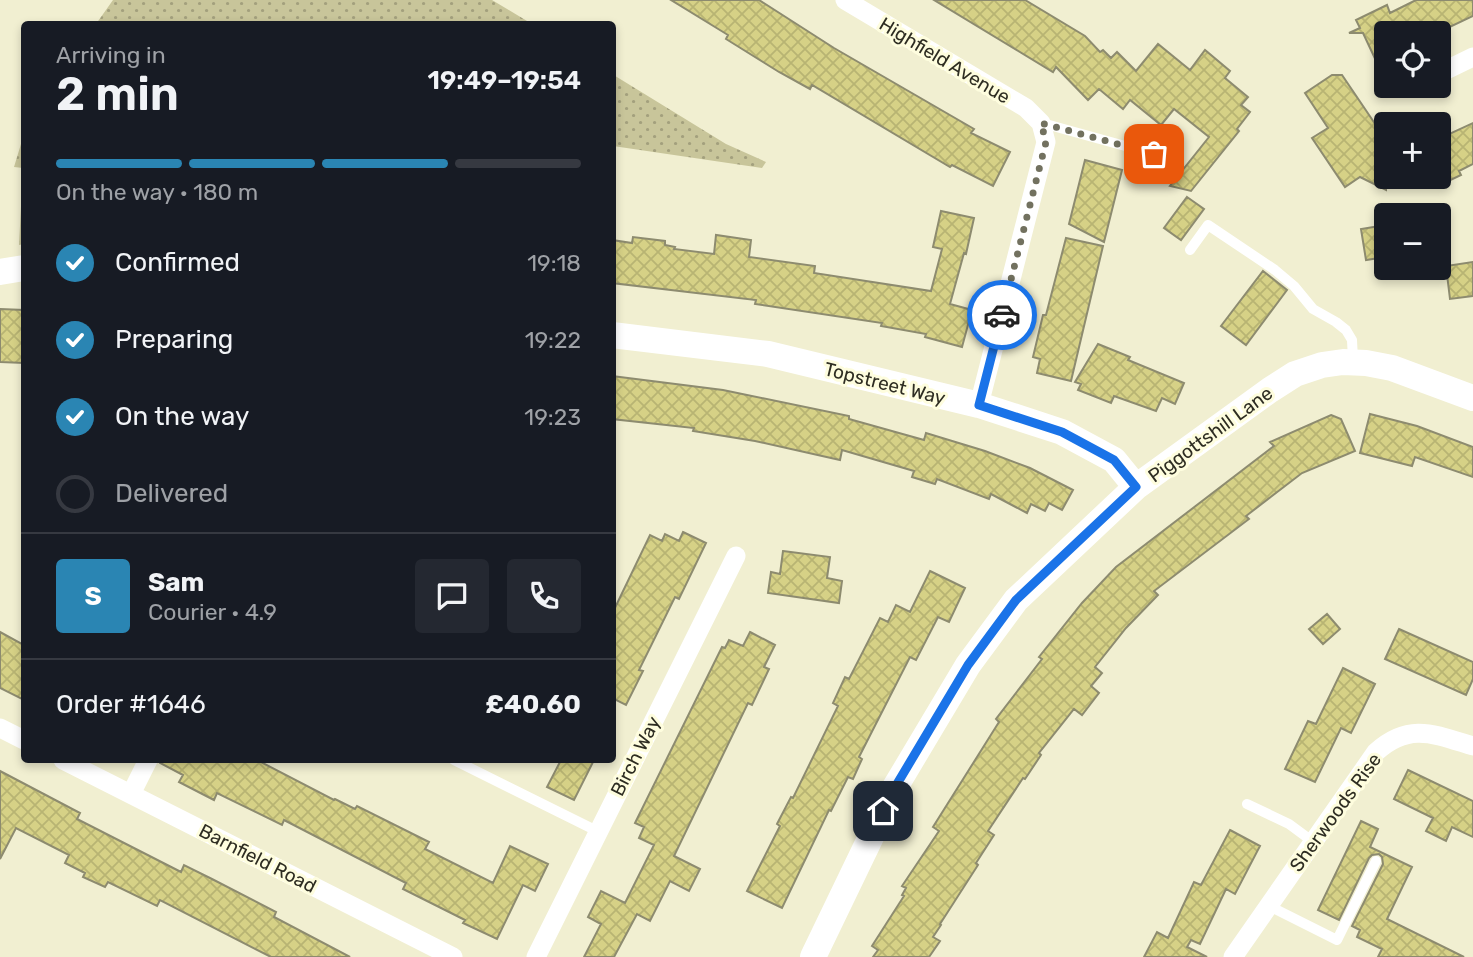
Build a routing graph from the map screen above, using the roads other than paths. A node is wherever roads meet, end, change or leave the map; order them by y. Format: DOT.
graph roads {
  1 [pos="845,0"];
  2 [pos="1473,57"];
  3 [pos="1451,68"];
  4 [pos="1041,123"];
  5 [pos="1166,145"];
  6 [pos="1190,250"];
  7 [pos="21,268"];
  8 [pos="0,272"];
  9 [pos="616,335"];
  10 [pos="1354,362"];
  11 [pos="1473,398"];
  12 [pos="979,405"];
  13 [pos="1136,487"];
  14 [pos="736,556"];
  15 [pos="0,728"];
  16 [pos="21,738"];
  17 [pos="1473,746"];
  18 [pos="69,763"];
  19 [pos="146,763"];
  20 [pos="460,763"];
  21 [pos="131,794"];
  22 [pos="1247,804"];
  23 [pos="597,831"];
  24 [pos="1312,841"];
  25 [pos="1376,861"];
  26 [pos="1269,906"];
  27 [pos="453,957"];
  28 [pos="536,957"];
  29 [pos="813,957"];
  30 [pos="1233,957"];
  1 -- 4 [label="street, Highfield Avenue"];
  2 -- 3 [label="street"];
  4 -- 5 [label="lane"];
  4 -- 12 [label="street"];
  6 -- 10 [label="lane"];
  7 -- 8 [label="street"];
  9 -- 12 [label="street, Topstreet Way"];
  10 -- 11 [label="street, Piggottshill Lane"];
  10 -- 13 [label="street, Piggottshill Lane"];
  12 -- 13 [label="street, Topstreet Way"];
  13 -- 29 [label="street, Piggottshill Lane"];
  14 -- 23 [label="street, Birch Way"];
  15 -- 16 [label="street"];
  17 -- 24 [label="street, Sherwoods Rise"];
  18 -- 21 [label="street, Barnfield Road"];
  19 -- 21 [label="street"];
  20 -- 23 [label="lane"];
  21 -- 27 [label="street, Barnfield Road"];
  22 -- 24 [label="lane"];
  23 -- 28 [label="street, Birch Way"];
  24 -- 26 [label="street, Sherwoods Rise"];
  25 -- 26 [label="lane"];
  26 -- 30 [label="street, Sherwoods Rise"];
}
